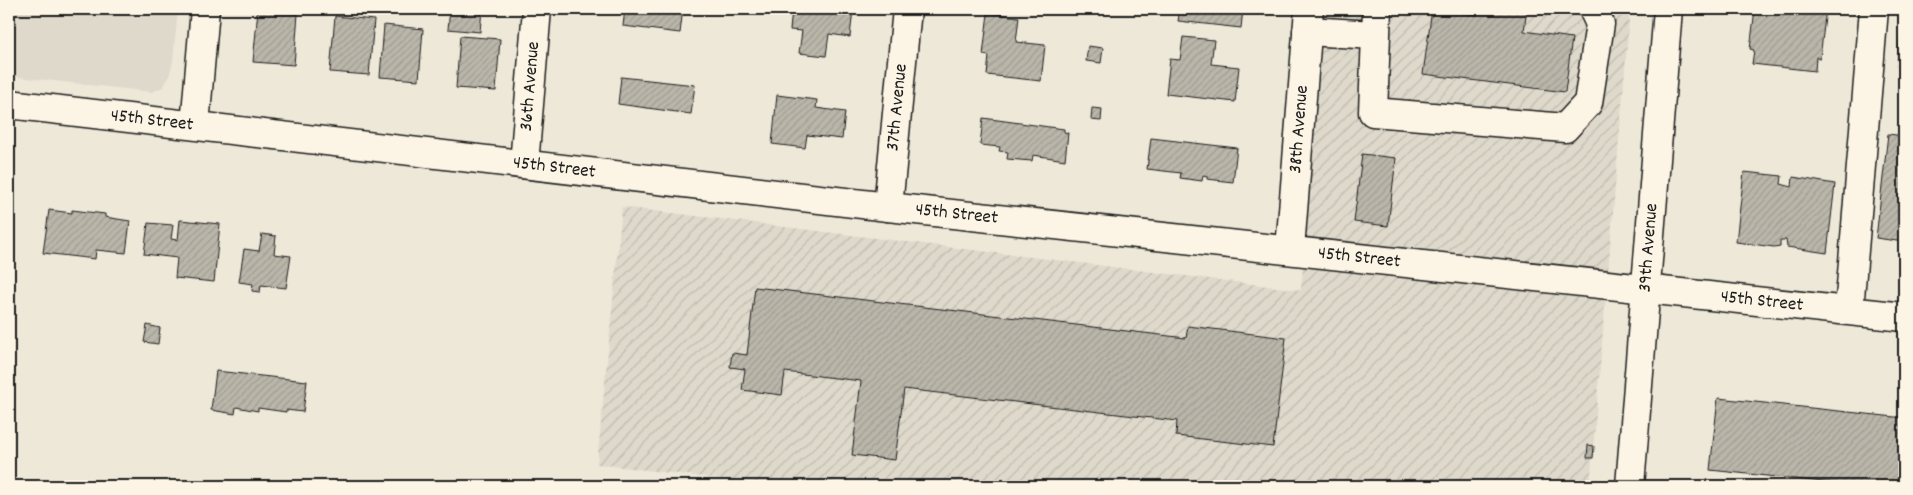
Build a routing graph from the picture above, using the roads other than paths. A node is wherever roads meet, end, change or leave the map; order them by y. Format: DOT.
graph roads {
  1 [pos="205,9"];
  2 [pos="537,9"];
  3 [pos="906,9"];
  4 [pos="1377,9"];
  5 [pos="1593,9"];
  6 [pos="1668,9"];
  7 [pos="1874,9"];
  8 [pos="1308,20"];
  9 [pos="1375,35"];
  10 [pos="9,104"];
  11 [pos="196,125"];
  12 [pos="524,164"];
  13 [pos="888,207"];
  14 [pos="1290,249"];
  15 [pos="1646,287"];
  16 [pos="1849,310"];
  17 [pos="1904,317"];
  18 [pos="1630,486"];
  1 -- 11 [label="street"];
  2 -- 12 [label="street, 36th Avenue"];
  3 -- 13 [label="street, 37th Avenue"];
  4 -- 9 [label="street"];
  5 -- 9 [label="street"];
  6 -- 15 [label="street, 39th Avenue"];
  7 -- 16 [label="street"];
  8 -- 9 [label="street"];
  8 -- 14 [label="street, 38th Avenue"];
  10 -- 11 [label="street, 45th Street"];
  11 -- 12 [label="street, 45th Street"];
  12 -- 13 [label="street, 45th Street"];
  13 -- 14 [label="street, 45th Street"];
  14 -- 15 [label="street, 45th Street"];
  15 -- 16 [label="street, 45th Street"];
  15 -- 18 [label="street, 39th Avenue"];
  16 -- 17 [label="street, 45th Street"];
}
